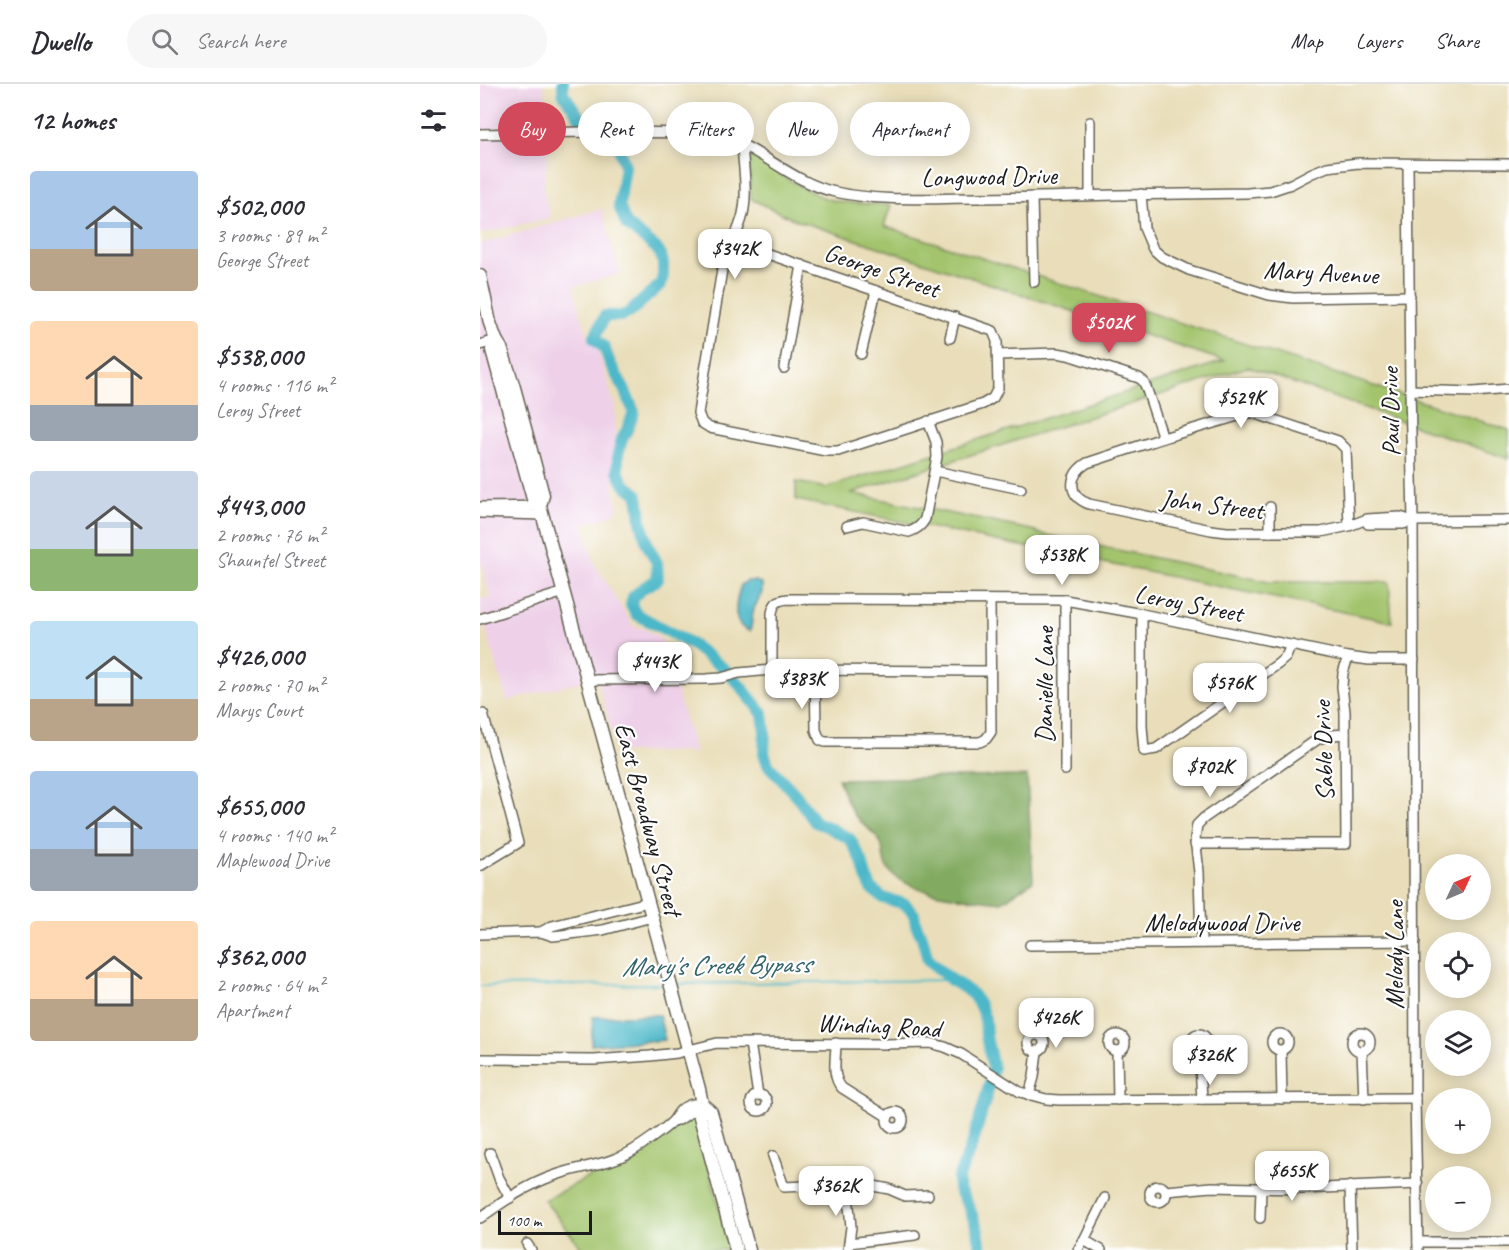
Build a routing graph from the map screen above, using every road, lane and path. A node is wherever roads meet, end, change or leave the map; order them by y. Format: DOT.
graph roads {
  1 [pos="1090,122"];
  2 [pos="666,132"];
  3 [pos="480,134"];
  4 [pos="754,151"];
  5 [pos="743,156"];
  6 [pos="1408,164"];
  7 [pos="1509,164"];
  8 [pos="1141,194"];
  9 [pos="1090,195"];
  10 [pos="1032,197"];
  11 [pos="736,235"];
  12 [pos="802,266"];
  13 [pos="481,282"];
  14 [pos="1034,282"];
  15 [pos="876,291"];
  16 [pos="1410,296"];
  17 [pos="955,317"];
  18 [pos="485,325"];
  19 [pos="950,338"];
  20 [pos="496,340"];
  21 [pos="480,345"];
  22 [pos="861,354"];
  23 [pos="998,355"];
  24 [pos="784,368"];
  25 [pos="1509,389"];
  26 [pos="1410,390"];
  27 [pos="506,401"];
  28 [pos="928,422"];
  29 [pos="1163,438"];
  30 [pos="532,455"];
  31 [pos="935,471"];
  32 [pos="1021,489"];
  33 [pos="480,507"];
  34 [pos="1270,507"];
  35 [pos="542,511"];
  36 [pos="480,513"];
  37 [pos="1509,520"];
  38 [pos="1413,521"];
  39 [pos="847,526"];
  40 [pos="1349,526"];
  41 [pos="1270,532"];
  42 [pos="564,592"];
  43 [pos="990,600"];
  44 [pos="1065,600"];
  45 [pos="1142,614"];
  46 [pos="480,619"];
  47 [pos="1291,645"];
  48 [pos="1348,657"];
  49 [pos="1414,660"];
  50 [pos="772,670"];
  51 [pos="815,671"];
  52 [pos="990,671"];
  53 [pos="587,680"];
  54 [pos="480,704"];
  55 [pos="481,714"];
  56 [pos="1345,734"];
  57 [pos="1065,770"];
  58 [pos="1195,844"];
  59 [pos="480,866"];
  60 [pos="648,902"];
  61 [pos="652,917"];
  62 [pos="541,932"];
  63 [pos="480,934"];
  64 [pos="1415,941"];
  65 [pos="1201,943"];
  66 [pos="1030,945"];
  67 [pos="750,1043"];
  68 [pos="836,1043"];
  69 [pos="1199,1049"];
  70 [pos="688,1050"];
  71 [pos="1037,1051"];
  72 [pos="1117,1051"];
  73 [pos="1281,1051"];
  74 [pos="1362,1051"];
  75 [pos="480,1059"];
  76 [pos="758,1095"];
  77 [pos="1029,1095"];
  78 [pos="1415,1098"];
  79 [pos="1202,1099"];
  80 [pos="1282,1099"];
  81 [pos="1364,1099"];
  82 [pos="1118,1100"];
  83 [pos="702,1104"];
  84 [pos="888,1117"];
  85 [pos="490,1153"];
  86 [pos="774,1156"];
  87 [pos="847,1184"];
  88 [pos="1418,1184"];
  89 [pos="1350,1186"];
  90 [pos="1261,1189"];
  91 [pos="1166,1191"];
  92 [pos="928,1195"];
  93 [pos="510,1197"];
  94 [pos="1105,1198"];
  95 [pos="480,1218"];
  96 [pos="1260,1218"];
  97 [pos="915,1235"];
  98 [pos="1084,1240"];
  99 [pos="1509,1242"];
  100 [pos="848,1246"];
  101 [pos="1418,1246"];
  102 [pos="736,1250"];
  103 [pos="749,1250"];
  104 [pos="1078,1250"];
  105 [pos="1101,1250"];
  106 [pos="1352,1250"];
  1 -- 9 [label="street"];
  2 -- 3 [label="street, Longwood Drive"];
  4 -- 10 [label="street, Longwood Drive"];
  5 -- 11 [label="street"];
  6 -- 7 [label="street, Longwood Drive"];
  6 -- 8 [label="street, Longwood Drive"];
  6 -- 16 [label="street, Paul Drive"];
  8 -- 9 [label="street, Longwood Drive"];
  8 -- 16 [label="street, Mary Avenue"];
  9 -- 10 [label="street, Longwood Drive"];
  10 -- 14 [label="street"];
  11 -- 12 [label="street, George Street"];
  11 -- 28 [label="street"];
  12 -- 15 [label="street, George Street"];
  12 -- 24 [label="street"];
  13 -- 18 [label="main road, East Broadway Street"];
  15 -- 17 [label="street, George Street"];
  15 -- 22 [label="street"];
  16 -- 26 [label="street, Paul Drive"];
  17 -- 19 [label="street"];
  17 -- 23 [label="street, George Street"];
  18 -- 20 [label="main road, East Broadway Street"];
  20 -- 21 [label="street"];
  20 -- 27 [label="main road, East Broadway Street"];
  20 -- 30 [label="main road, East Broadway Street"];
  23 -- 28 [label="street"];
  23 -- 29 [label="street"];
  25 -- 26 [label="street"];
  26 -- 38 [label="street, Paul Drive"];
  27 -- 30 [label="main road"];
  27 -- 35 [label="main road, East Broadway Street"];
  28 -- 31 [label="street"];
  29 -- 40 [label="street"];
  29 -- 41 [label="street, John Street"];
  30 -- 35 [label="main road, East Broadway Street"];
  31 -- 32 [label="street"];
  31 -- 39 [label="street"];
  33 -- 35 [label="street"];
  34 -- 41 [label="street"];
  35 -- 36 [label="street"];
  35 -- 42 [label="main road, East Broadway Street"];
  37 -- 38 [label="street, John Street"];
  38 -- 40 [label="street, John Street"];
  38 -- 49 [label="street, Paul Drive"];
  40 -- 41 [label="street, John Street"];
  42 -- 46 [label="street"];
  42 -- 53 [label="main road, East Broadway Street"];
  43 -- 44 [label="street, Leroy Street"];
  43 -- 50 [label="street, Leroy Street"];
  43 -- 52 [label="street"];
  44 -- 45 [label="street, Leroy Street"];
  44 -- 57 [label="street, Danielle Lane"];
  45 -- 47 [label="street, Leroy Street"];
  45 -- 47 [label="street"];
  47 -- 48 [label="street, Leroy Street"];
  48 -- 49 [label="street, Leroy Street"];
  48 -- 56 [label="street, Sable Drive"];
  49 -- 64 [label="street, Melody Lane"];
  50 -- 51 [label="street"];
  50 -- 53 [label="street"];
  51 -- 52 [label="street"];
  51 -- 52 [label="street"];
  53 -- 60 [label="main road, East Broadway Street"];
  54 -- 55 [label="street"];
  55 -- 59 [label="street"];
  56 -- 58 [label="street"];
  56 -- 58 [label="street, Sable Drive"];
  58 -- 65 [label="street"];
  60 -- 61 [label="main road, East Broadway Street"];
  60 -- 62 [label="street"];
  61 -- 62 [label="street"];
  61 -- 70 [label="main road, East Broadway Street"];
  62 -- 63 [label="street"];
  64 -- 65 [label="street, Melodywood Drive"];
  64 -- 78 [label="street, Melody Lane"];
  65 -- 66 [label="street, Melodywood Drive"];
  67 -- 68 [label="street, Winding Road"];
  67 -- 70 [label="street, Winding Road"];
  67 -- 76 [label="street"];
  68 -- 77 [label="street, Winding Road"];
  68 -- 84 [label="street"];
  69 -- 79 [label="street"];
  70 -- 75 [label="street, Winding Road"];
  70 -- 83 [label="main road, East Broadway Street"];
  71 -- 77 [label="street"];
  72 -- 82 [label="street"];
  73 -- 80 [label="street"];
  74 -- 81 [label="street"];
  77 -- 82 [label="street, Winding Road"];
  78 -- 81 [label="street, Winding Road"];
  78 -- 88 [label="street, Melody Lane"];
  79 -- 80 [label="street, Winding Road"];
  79 -- 82 [label="street, Winding Road"];
  80 -- 81 [label="street, Winding Road"];
  83 -- 93 [label="street"];
  83 -- 102 [label="main road"];
  83 -- 103 [label="main road"];
  85 -- 93 [label="street"];
  86 -- 87 [label="street"];
  87 -- 92 [label="street"];
  87 -- 100 [label="street"];
  88 -- 89 [label="street"];
  88 -- 101 [label="street, Melody Lane"];
  89 -- 90 [label="street"];
  89 -- 106 [label="street"];
  90 -- 91 [label="street"];
  90 -- 96 [label="street"];
  93 -- 95 [label="street"];
  94 -- 98 [label="street"];
  97 -- 100 [label="street"];
  98 -- 104 [label="street"];
  98 -- 105 [label="street"];
  99 -- 101 [label="street"];
}
